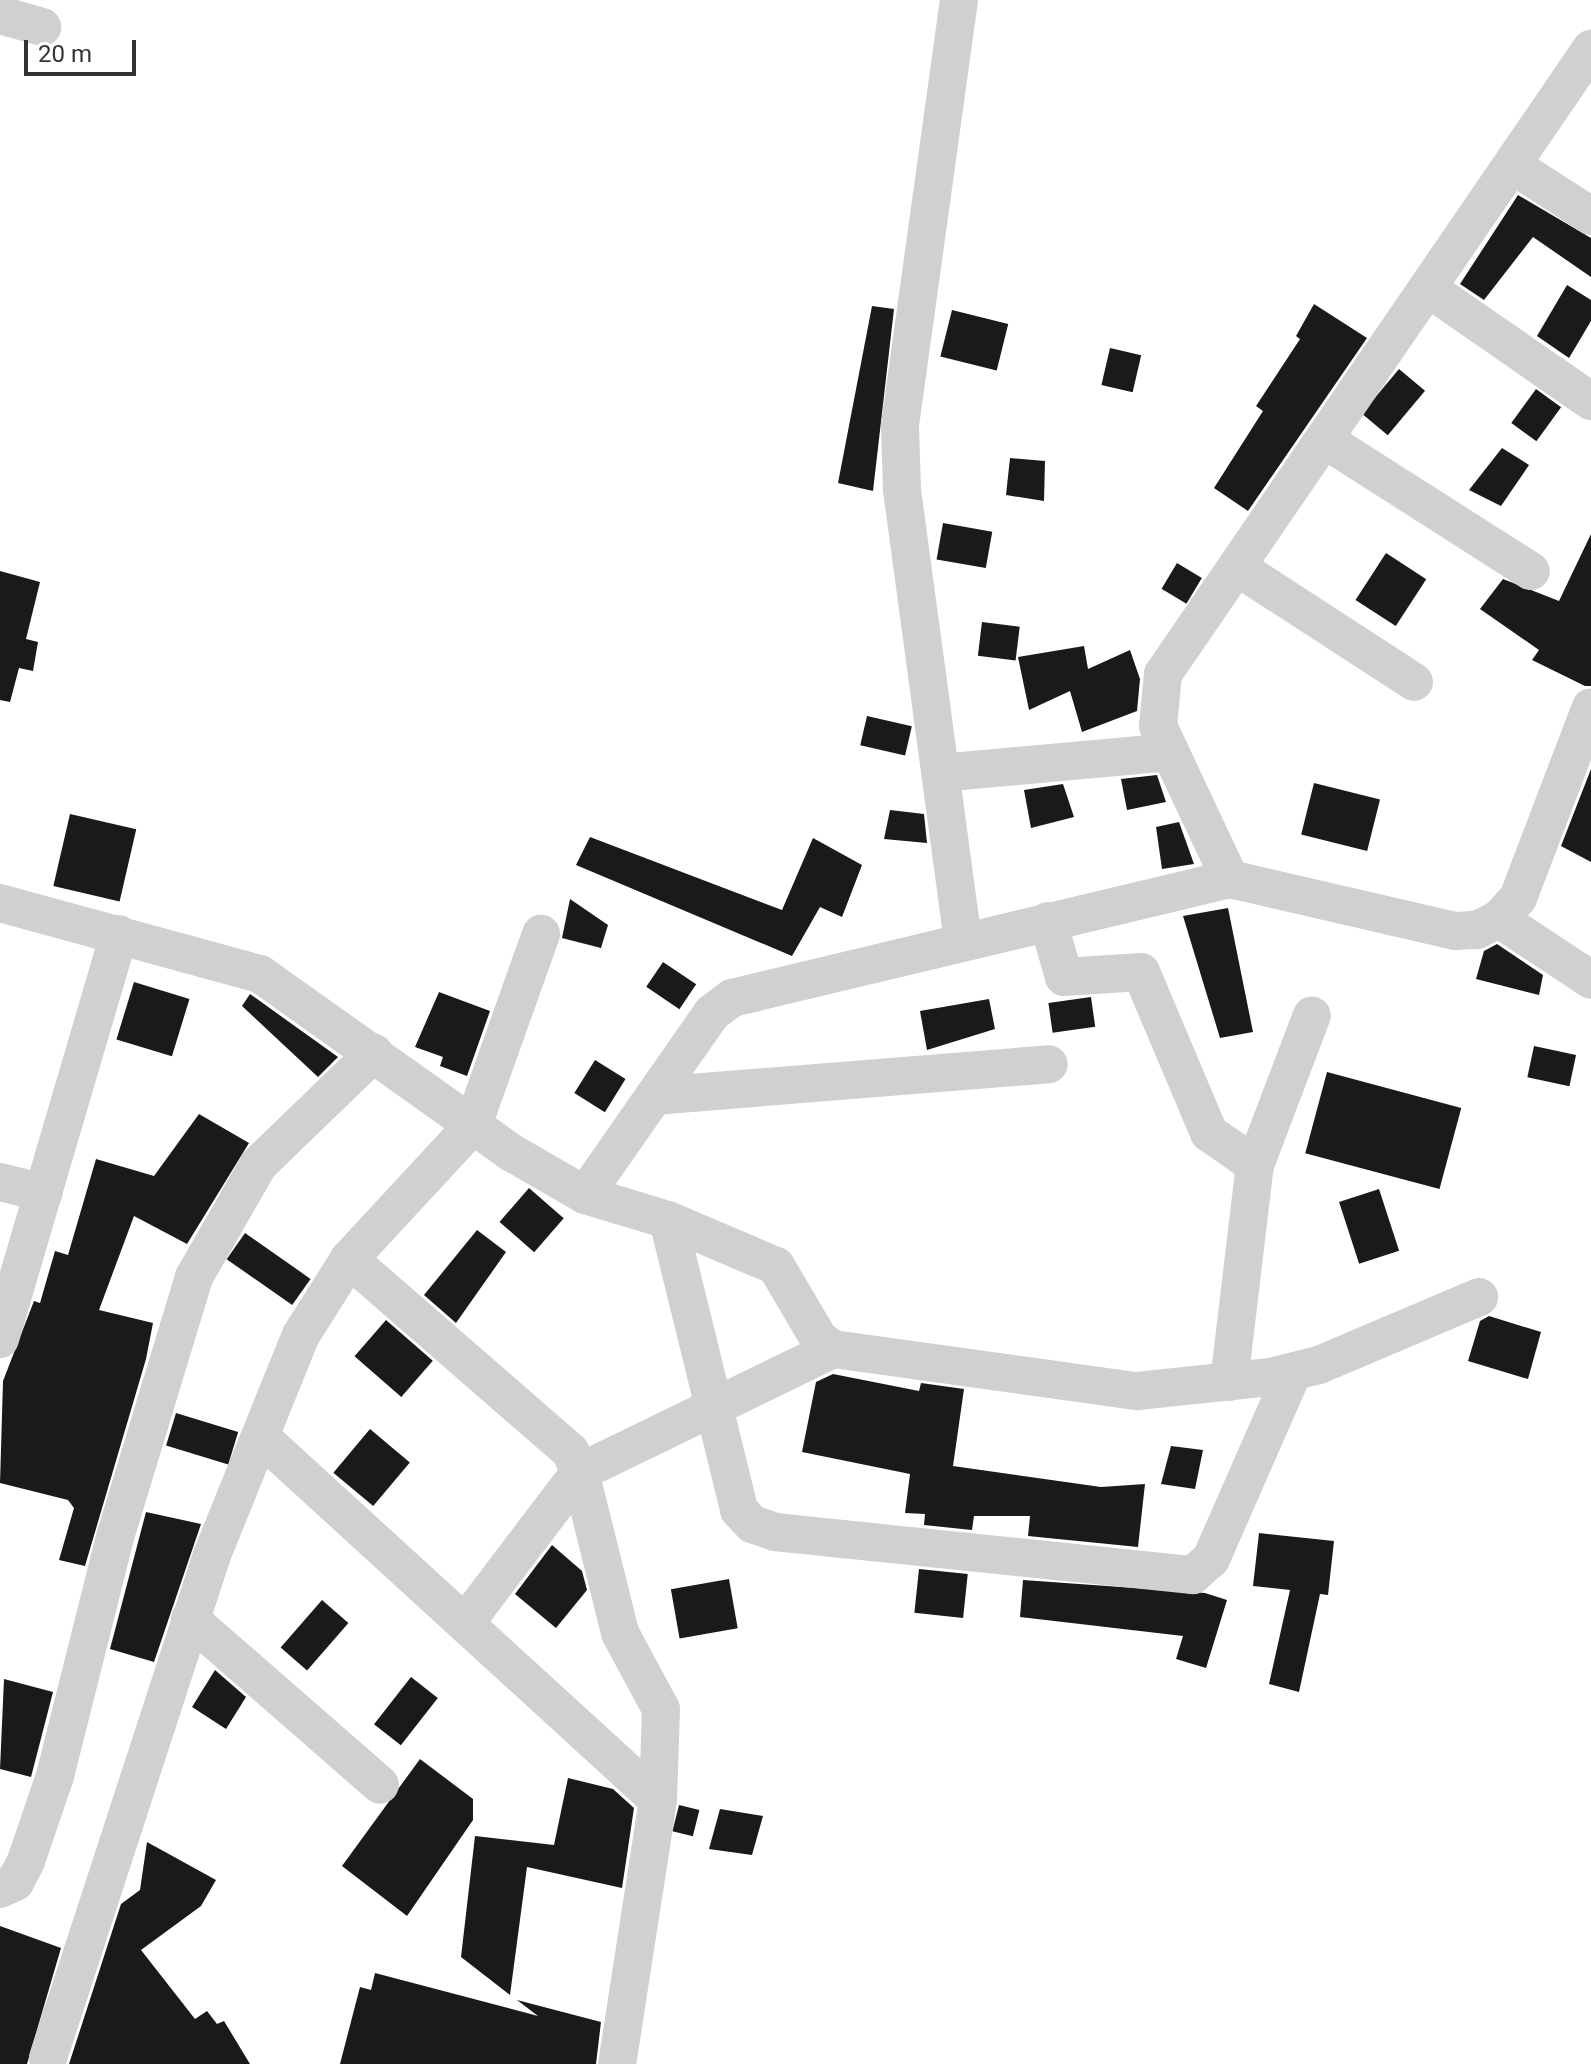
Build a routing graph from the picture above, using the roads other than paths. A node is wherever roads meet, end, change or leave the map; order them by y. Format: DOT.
graph roads {
  1 [pos="959,0"];
  2 [pos="0,15"];
  3 [pos="42,27"];
  4 [pos="1591,49"];
  5 [pos="1512,165"];
  6 [pos="1591,216"];
  7 [pos="1429,289"];
  8 [pos="1591,401"];
  9 [pos="1325,440"];
  10 [pos="1237,567"];
  11 [pos="1531,571"];
  12 [pos="1414,682"];
  13 [pos="1590,711"];
  14 [pos="1170,752"];
  15 [pos="940,773"];
  16 [pos="1230,879"];
  17 [pos="0,903"];
  18 [pos="1499,919"];
  19 [pos="1048,921"];
  20 [pos="119,934"];
  21 [pos="541,934"];
  22 [pos="963,942"];
  23 [pos="1591,980"];
  24 [pos="1312,1015"];
  25 [pos="374,1053"];
  26 [pos="1049,1064"];
  27 [pos="654,1096"];
  28 [pos="473,1125"];
  29 [pos="1255,1165"];
  30 [pos="0,1182"];
  31 [pos="44,1193"];
  32 [pos="585,1195"];
  33 [pos="668,1220"];
  34 [pos="349,1259"];
  35 [pos="1479,1297"];
  36 [pos="0,1339"];
  37 [pos="833,1349"];
  38 [pos="1293,1372"];
  39 [pos="1229,1382"];
  40 [pos="710,1405"];
  41 [pos="263,1439"];
  42 [pos="580,1472"];
  43 [pos="190,1619"];
  44 [pos="466,1622"];
  45 [pos="380,1785"];
  46 [pos="658,1800"];
  47 [pos="0,1889"];
  48 [pos="48,2058"];
  49 [pos="617,2064"];
  1 -- 15 [label="street"];
  2 -- 3 [label="street"];
  4 -- 5 [label="street"];
  5 -- 6 [label="street"];
  5 -- 7 [label="street"];
  7 -- 8 [label="street"];
  7 -- 9 [label="street"];
  9 -- 10 [label="street"];
  9 -- 11 [label="street"];
  10 -- 12 [label="street"];
  10 -- 14 [label="street"];
  13 -- 18 [label="street"];
  14 -- 15 [label="street"];
  14 -- 16 [label="street"];
  15 -- 22 [label="street"];
  16 -- 18 [label="street"];
  16 -- 19 [label="street"];
  17 -- 20 [label="street"];
  18 -- 23 [label="street"];
  19 -- 22 [label="street"];
  19 -- 29 [label="street"];
  20 -- 25 [label="street"];
  20 -- 31 [label="street"];
  21 -- 28 [label="street"];
  22 -- 27 [label="street"];
  24 -- 29 [label="street"];
  25 -- 28 [label="street"];
  25 -- 47 [label="street"];
  26 -- 27 [label="street"];
  27 -- 32 [label="street"];
  28 -- 32 [label="street"];
  28 -- 34 [label="street"];
  29 -- 39 [label="street"];
  30 -- 31 [label="street"];
  31 -- 36 [label="street"];
  32 -- 33 [label="street"];
  33 -- 37 [label="street"];
  33 -- 40 [label="street"];
  34 -- 41 [label="street"];
  34 -- 42 [label="street"];
  35 -- 38 [label="street"];
  37 -- 39 [label="street"];
  37 -- 40 [label="street"];
  38 -- 39 [label="street"];
  38 -- 40 [label="street"];
  40 -- 42 [label="street"];
  41 -- 43 [label="street"];
  41 -- 44 [label="street"];
  42 -- 44 [label="street"];
  42 -- 46 [label="street"];
  43 -- 45 [label="street"];
  43 -- 48 [label="street"];
  44 -- 46 [label="street"];
  46 -- 49 [label="street"];
}
